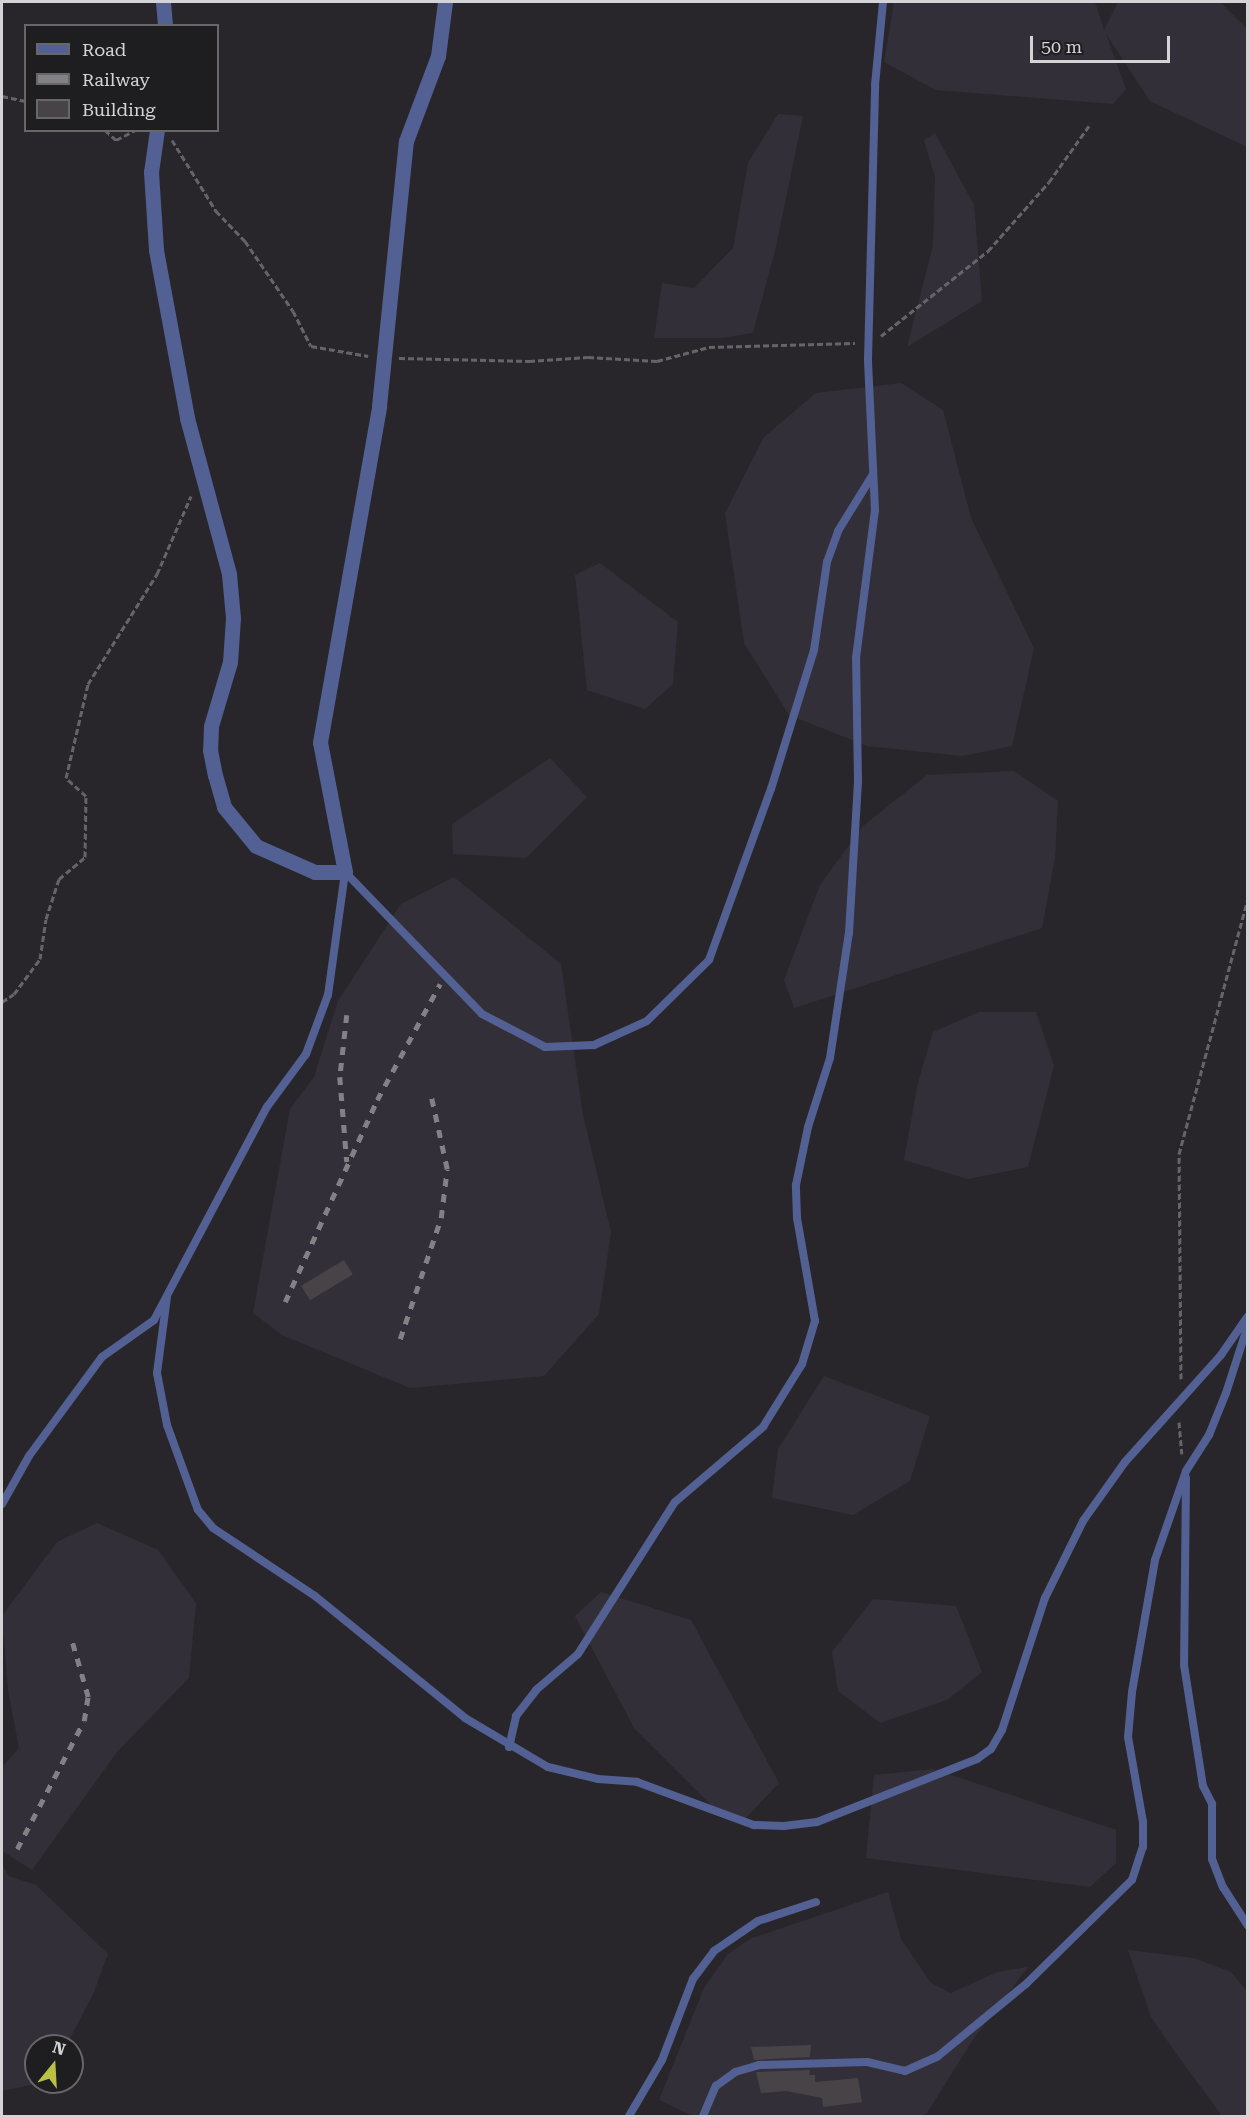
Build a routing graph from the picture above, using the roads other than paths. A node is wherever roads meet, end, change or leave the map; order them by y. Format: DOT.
graph roads {
  1 [pos="164,2"];
  2 [pos="445,2"];
  3 [pos="883,2"];
  4 [pos="165,24"];
  5 [pos="157,132"];
  6 [pos="872,476"];
  7 [pos="345,872"];
  8 [pos="167,1297"];
  9 [pos="1248,1316"];
  10 [pos="1248,1325"];
  11 [pos="1186,1471"];
  12 [pos="2,1504"];
  13 [pos="509,1746"];
  14 [pos="816,1902"];
  15 [pos="1248,1926"];
  16 [pos="628,2116"];
  17 [pos="704,2116"];
  1 -- 4 [label="street"];
  2 -- 7 [label="street"];
  3 -- 6 [label="lane"];
  5 -- 7 [label="street"];
  6 -- 7 [label="lane"];
  6 -- 13 [label="lane"];
  7 -- 8 [label="lane"];
  8 -- 12 [label="lane"];
  8 -- 13 [label="lane"];
  9 -- 13 [label="lane"];
  10 -- 11 [label="lane"];
  11 -- 15 [label="lane"];
  11 -- 17 [label="lane"];
  14 -- 16 [label="lane"];
}
